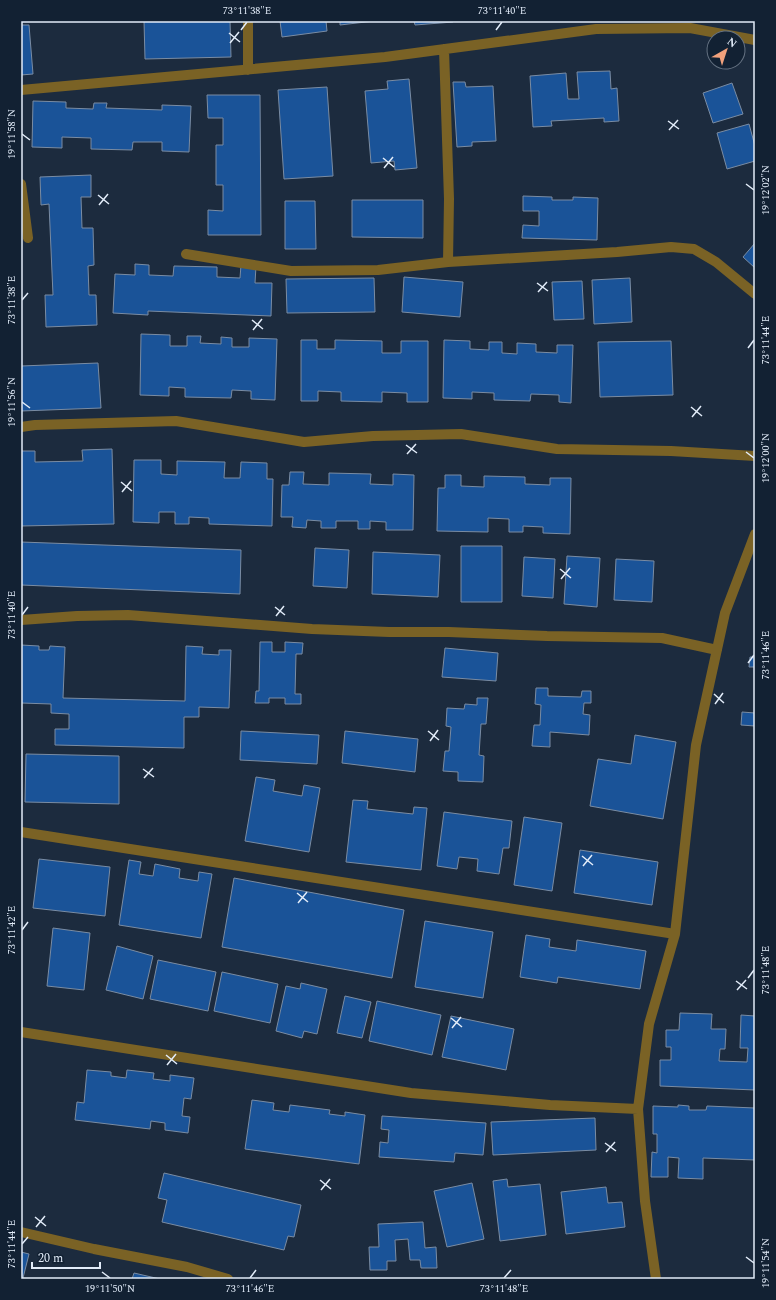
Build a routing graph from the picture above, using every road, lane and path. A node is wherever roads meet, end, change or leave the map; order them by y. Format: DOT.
graph roads {
  1 [pos="248,21"];
  2 [pos="755,40"];
  3 [pos="444,49"];
  4 [pos="248,70"];
  5 [pos="21,90"];
  6 [pos="21,184"];
  7 [pos="28,238"];
  8 [pos="186,254"];
  9 [pos="448,262"];
  10 [pos="755,294"];
  11 [pos="21,427"];
  12 [pos="755,456"];
  13 [pos="755,534"];
  14 [pos="21,620"];
  15 [pos="717,650"];
  16 [pos="21,832"];
  17 [pos="675,934"];
  18 [pos="21,1032"];
  19 [pos="638,1109"];
  20 [pos="21,1232"];
  21 [pos="228,1279"];
  22 [pos="656,1279"];
  1 -- 4 [label="street"];
  2 -- 3 [label="street"];
  3 -- 4 [label="street"];
  3 -- 9 [label="street"];
  4 -- 5 [label="street"];
  6 -- 7 [label="street"];
  8 -- 9 [label="street"];
  9 -- 10 [label="street"];
  11 -- 12 [label="street"];
  13 -- 15 [label="street"];
  14 -- 15 [label="street"];
  15 -- 17 [label="street"];
  16 -- 17 [label="street"];
  17 -- 19 [label="street"];
  18 -- 19 [label="street"];
  19 -- 22 [label="street"];
  20 -- 21 [label="street"];
}
